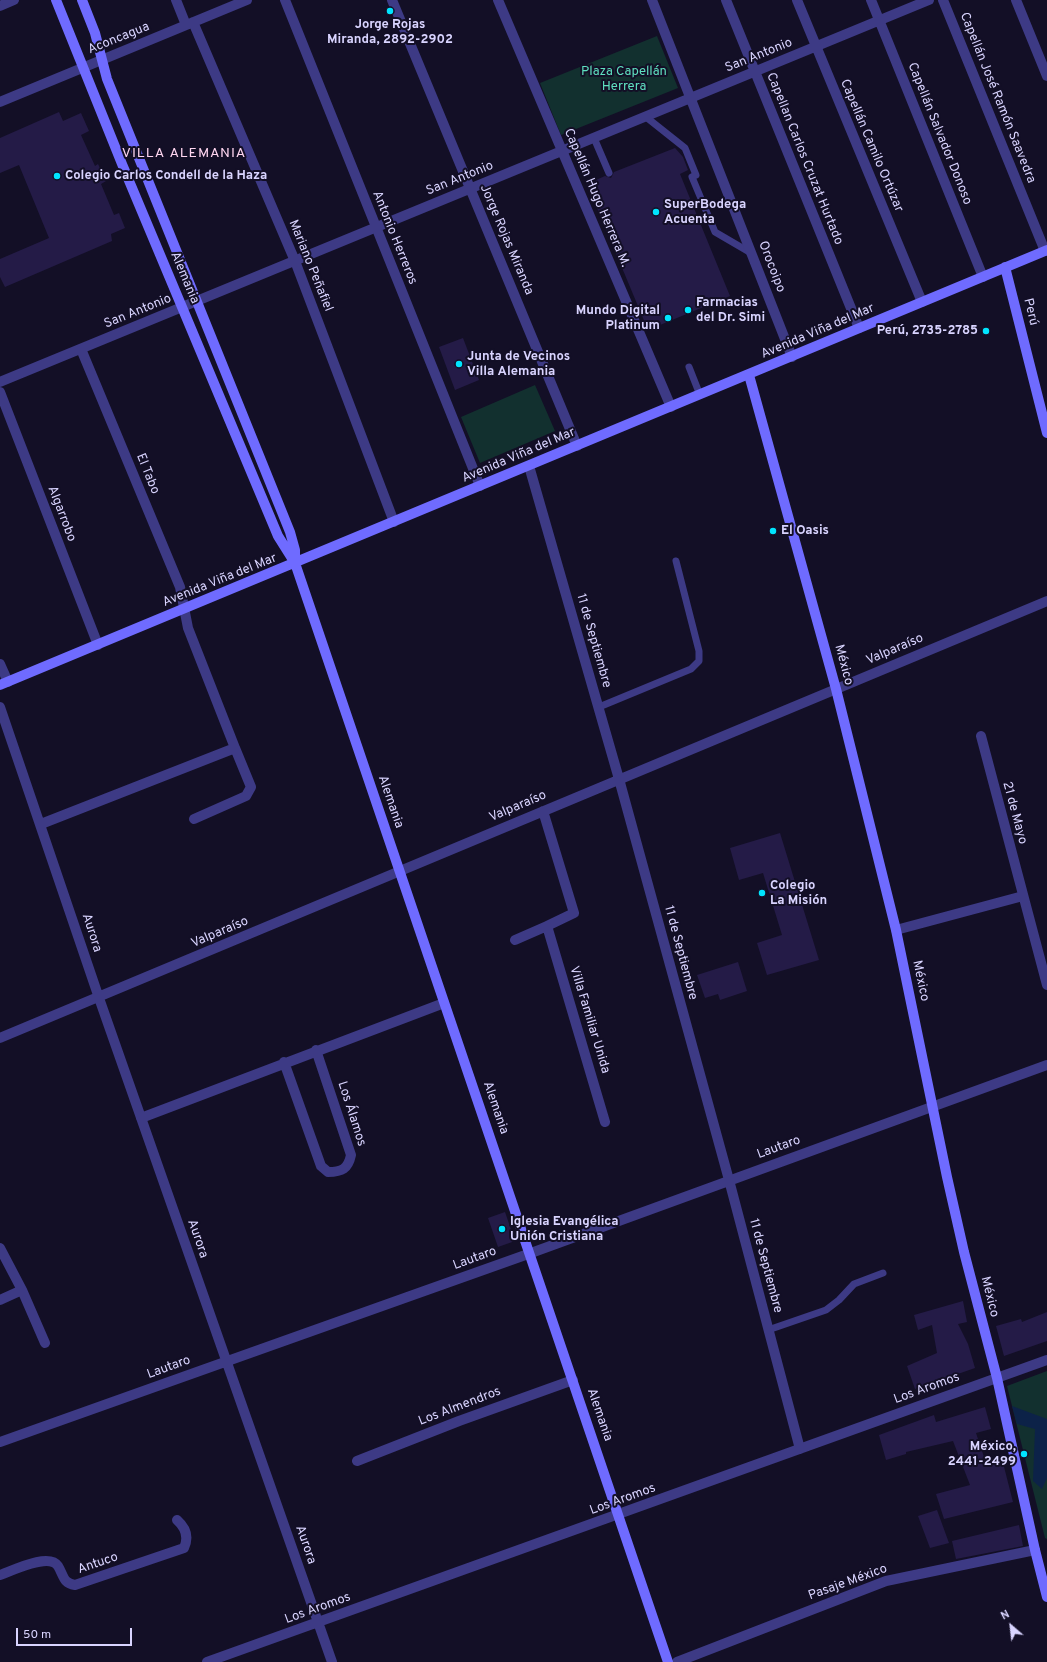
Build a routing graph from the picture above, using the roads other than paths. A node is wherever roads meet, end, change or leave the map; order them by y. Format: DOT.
graph roads {
  1 [pos="14,0"];
  2 [pos="56,0"];
  3 [pos="82,0"];
  4 [pos="176,0"];
  5 [pos="247,0"];
  6 [pos="285,0"];
  7 [pos="392,0"];
  8 [pos="498,0"];
  9 [pos="652,0"];
  10 [pos="726,0"];
  11 [pos="797,0"];
  12 [pos="871,0"];
  13 [pos="929,0"];
  14 [pos="943,0"];
  15 [pos="1016,0"];
  16 [pos="0,6"];
  17 [pos="880,20"];
  18 [pos="190,24"];
  19 [pos="815,47"];
  20 [pos="102,60"];
  21 [pos="83,68"];
  22 [pos="754,72"];
  23 [pos="1047,76"];
  24 [pos="691,98"];
  25 [pos="0,102"];
  26 [pos="646,116"];
  27 [pos="594,138"];
  28 [pos="562,151"];
  29 [pos="609,174"];
  30 [pos="470,189"];
  31 [pos="376,228"];
  32 [pos="1046,250"];
  33 [pos="751,253"];
  34 [pos="295,261"];
  35 [pos="1005,267"];
  36 [pos="983,277"];
  37 [pos="198,301"];
  38 [pos="922,302"];
  39 [pos="182,308"];
  40 [pos="859,328"];
  41 [pos="81,349"];
  42 [pos="792,357"];
  43 [pos="689,367"];
  44 [pos="749,374"];
  45 [pos="0,382"];
  46 [pos="0,392"];
  47 [pos="700,395"];
  48 [pos="671,407"];
  49 [pos="1047,432"];
  50 [pos="577,446"];
  51 [pos="528,466"];
  52 [pos="480,486"];
  53 [pos="394,522"];
  54 [pos="676,561"];
  55 [pos="295,563"];
  56 [pos="1047,601"];
  57 [pos="185,609"];
  58 [pos="98,645"];
  59 [pos="0,664"];
  60 [pos="4,684"];
  61 [pos="836,689"];
  62 [pos="0,707"];
  63 [pos="599,708"];
  64 [pos="981,736"];
  65 [pos="235,748"];
  66 [pos="619,779"];
  67 [pos="543,811"];
  68 [pos="194,819"];
  69 [pos="41,824"];
  70 [pos="399,870"];
  71 [pos="1023,896"];
  72 [pos="547,926"];
  73 [pos="896,930"];
  74 [pos="515,940"];
  75 [pos="1047,985"];
  76 [pos="99,998"];
  77 [pos="444,1003"];
  78 [pos="0,1038"];
  79 [pos="316,1050"];
  80 [pos="284,1062"];
  81 [pos="1047,1065"];
  82 [pos="932,1108"];
  83 [pos="141,1118"];
  84 [pos="605,1122"];
  85 [pos="729,1180"];
  86 [pos="0,1248"];
  87 [pos="531,1253"];
  88 [pos="883,1273"];
  89 [pos="22,1290"];
  90 [pos="0,1300"];
  91 [pos="768,1330"];
  92 [pos="45,1343"];
  93 [pos="1047,1360"];
  94 [pos="227,1361"];
  95 [pos="997,1378"];
  96 [pos="573,1380"];
  97 [pos="0,1442"];
  98 [pos="800,1449"];
  99 [pos="357,1461"];
  100 [pos="619,1515"];
  101 [pos="177,1520"];
  102 [pos="1034,1550"];
  103 [pos="0,1575"];
  104 [pos="1047,1597"];
  105 [pos="318,1623"];
  106 [pos="207,1662"];
  107 [pos="332,1662"];
  108 [pos="668,1662"];
  109 [pos="676,1662"];
  1 -- 16 [label="street"];
  2 -- 21 [label="main road, Alemania"];
  3 -- 20 [label="main road, Alemania"];
  4 -- 18 [label="street, Mariano Peñafiel"];
  5 -- 18 [label="street, Aconcagua"];
  6 -- 31 [label="street, Antonio Herreros"];
  7 -- 30 [label="street, Jorge Rojas Miranda"];
  8 -- 28 [label="street, Capellán Hugo Herrera M."];
  9 -- 24 [label="street, Orocoipo"];
  10 -- 22 [label="street, Capellan Carlos Cruzat Hurtado"];
  11 -- 19 [label="street, Capellán Camilo Ortúzar"];
  12 -- 17 [label="street, Capellán Salvador Donoso"];
  13 -- 17 [label="street, San Antonio"];
  14 -- 32 [label="street, Capellán José Ramón Saavedra"];
  15 -- 23 [label="street"];
  17 -- 19 [label="street, San Antonio"];
  17 -- 36 [label="street, Capellán Salvador Donoso"];
  18 -- 20 [label="street, Aconcagua"];
  18 -- 34 [label="street, Mariano Peñafiel"];
  19 -- 22 [label="street, San Antonio"];
  19 -- 38 [label="street, Capellán Camilo Ortúzar"];
  20 -- 21 [label="street, Aconcagua"];
  20 -- 37 [label="main road, Alemania"];
  21 -- 25 [label="street, Aconcagua"];
  21 -- 39 [label="main road, Alemania"];
  22 -- 24 [label="street, San Antonio"];
  22 -- 40 [label="street, Capellan Carlos Cruzat Hurtado"];
  24 -- 26 [label="street, San Antonio"];
  24 -- 33 [label="street, Orocoipo"];
  26 -- 27 [label="street, San Antonio"];
  26 -- 33 [label="lane"];
  27 -- 28 [label="street, San Antonio"];
  27 -- 29 [label="lane"];
  28 -- 30 [label="street, San Antonio"];
  28 -- 48 [label="street, Capellán Hugo Herrera M."];
  30 -- 31 [label="street, San Antonio"];
  30 -- 50 [label="street, Jorge Rojas Miranda"];
  31 -- 34 [label="street, San Antonio"];
  31 -- 52 [label="street, Antonio Herreros"];
  32 -- 35 [label="main road, Avenida Viña del Mar"];
  33 -- 42 [label="street, Orocoipo"];
  34 -- 37 [label="street, San Antonio"];
  34 -- 53 [label="street, Mariano Peñafiel"];
  35 -- 36 [label="main road, Avenida Viña del Mar"];
  35 -- 49 [label="main road, Perú"];
  36 -- 38 [label="main road, Avenida Viña del Mar"];
  37 -- 39 [label="street, San Antonio"];
  37 -- 55 [label="main road, Alemania"];
  38 -- 40 [label="main road, Avenida Viña del Mar"];
  39 -- 41 [label="street, San Antonio"];
  39 -- 55 [label="main road, Alemania"];
  40 -- 42 [label="main road, Avenida Viña del Mar"];
  41 -- 45 [label="street, San Antonio"];
  41 -- 57 [label="street, El Tabo"];
  42 -- 44 [label="main road, Avenida Viña del Mar"];
  43 -- 47 [label="lane"];
  44 -- 47 [label="main road, Avenida Viña del Mar"];
  44 -- 61 [label="main road, México"];
  46 -- 58 [label="street, Algarrobo"];
  47 -- 48 [label="main road, Avenida Viña del Mar"];
  48 -- 50 [label="main road, Avenida Viña del Mar"];
  50 -- 51 [label="main road, Avenida Viña del Mar"];
  51 -- 52 [label="main road, Avenida Viña del Mar"];
  51 -- 63 [label="street, 11 de Septiembre"];
  52 -- 53 [label="main road, Avenida Viña del Mar"];
  53 -- 55 [label="main road, Avenida Viña del Mar"];
  54 -- 63 [label="lane"];
  55 -- 57 [label="main road, Avenida Viña del Mar"];
  55 -- 70 [label="main road, Alemania"];
  56 -- 61 [label="street, Valparaíso"];
  57 -- 58 [label="main road, Avenida Viña del Mar"];
  57 -- 65 [label="street"];
  58 -- 60 [label="main road, Avenida Viña del Mar"];
  59 -- 60 [label="street"];
  61 -- 66 [label="street, Valparaíso"];
  61 -- 73 [label="main road, México"];
  62 -- 69 [label="street, Aurora"];
  63 -- 66 [label="street, 11 de Septiembre"];
  64 -- 71 [label="street, 21 de Mayo"];
  65 -- 68 [label="street"];
  65 -- 69 [label="street"];
  66 -- 67 [label="street, Valparaíso"];
  66 -- 85 [label="street, 11 de Septiembre"];
  67 -- 70 [label="street, Valparaíso"];
  67 -- 72 [label="street"];
  69 -- 76 [label="street, Aurora"];
  70 -- 76 [label="street, Valparaíso"];
  70 -- 77 [label="main road, Alemania"];
  71 -- 73 [label="street"];
  71 -- 75 [label="street, 21 de Mayo"];
  72 -- 74 [label="street"];
  72 -- 84 [label="street, Villa Familiar Unida"];
  73 -- 82 [label="main road, México"];
  76 -- 78 [label="street, Valparaíso"];
  76 -- 83 [label="street, Aurora"];
  77 -- 79 [label="street"];
  77 -- 87 [label="main road, Alemania"];
  79 -- 80 [label="street"];
  79 -- 80 [label="street, Los Álamos"];
  80 -- 83 [label="street"];
  81 -- 82 [label="street, Lautaro"];
  82 -- 85 [label="street, Lautaro"];
  82 -- 95 [label="main road, México"];
  83 -- 94 [label="street, Aurora"];
  85 -- 87 [label="street, Lautaro"];
  85 -- 91 [label="street, 11 de Septiembre"];
  86 -- 89 [label="street"];
  87 -- 94 [label="street, Lautaro"];
  87 -- 96 [label="main road, Alemania"];
  88 -- 91 [label="lane"];
  89 -- 90 [label="street"];
  89 -- 92 [label="street"];
  91 -- 98 [label="street, 11 de Septiembre"];
  93 -- 95 [label="street, Los Aromos"];
  94 -- 97 [label="street, Lautaro"];
  94 -- 105 [label="street, Aurora"];
  95 -- 98 [label="street, Los Aromos"];
  95 -- 102 [label="main road, México"];
  96 -- 99 [label="street, Los Almendros"];
  96 -- 100 [label="main road, Alemania"];
  98 -- 100 [label="street, Los Aromos"];
  100 -- 105 [label="street, Los Aromos"];
  100 -- 108 [label="main road, Alemania"];
  101 -- 103 [label="street, Antuco"];
  102 -- 104 [label="main road, México"];
  102 -- 109 [label="street, Pasaje México"];
  105 -- 106 [label="street, Los Aromos"];
  105 -- 107 [label="street, Aurora"];
}
